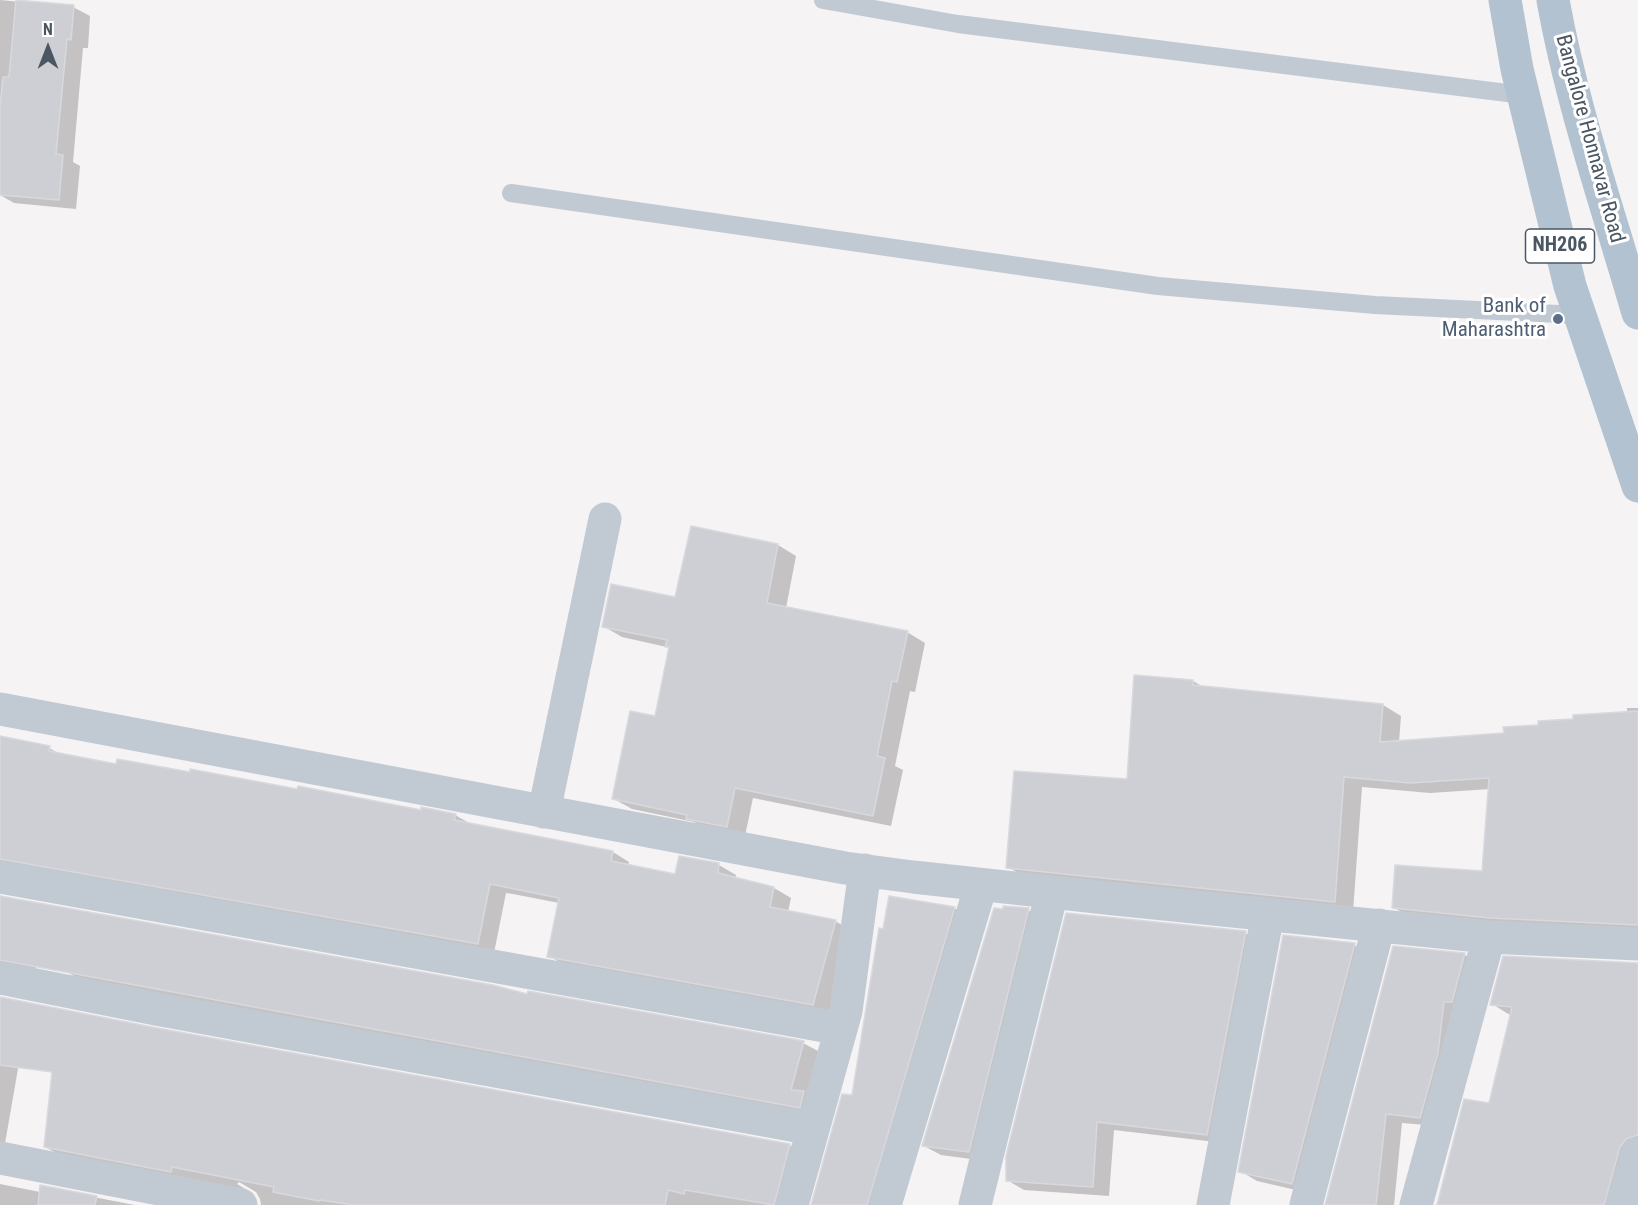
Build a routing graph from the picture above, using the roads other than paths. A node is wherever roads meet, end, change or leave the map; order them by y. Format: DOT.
graph roads {
  1 [pos="823,0"];
  2 [pos="1505,0"];
  3 [pos="1553,0"];
  4 [pos="1523,95"];
  5 [pos="511,193"];
  6 [pos="1638,313"];
  7 [pos="1579,315"];
  8 [pos="1638,486"];
  9 [pos="605,519"];
  10 [pos="0,710"];
  11 [pos="544,812"];
  12 [pos="865,870"];
  13 [pos="0,877"];
  14 [pos="981,885"];
  15 [pos="1052,892"];
  16 [pos="1268,914"];
  17 [pos="1379,925"];
  18 [pos="1489,937"];
  19 [pos="1638,944"];
  20 [pos="0,978"];
  21 [pos="841,1029"];
  22 [pos="813,1129"];
  23 [pos="1638,1152"];
  24 [pos="0,1158"];
  25 [pos="241,1205"];
  26 [pos="792,1205"];
  27 [pos="885,1205"];
  28 [pos="975,1205"];
  29 [pos="1213,1205"];
  30 [pos="1306,1205"];
  31 [pos="1416,1205"];
  32 [pos="1622,1205"];
  1 -- 4 [label="lane"];
  2 -- 4 [label="main road, NH206"];
  3 -- 6 [label="main road, Bangalore Honnavar Road / NH206"];
  4 -- 7 [label="main road, NH206"];
  5 -- 7 [label="lane"];
  7 -- 8 [label="main road, NH206"];
  9 -- 11 [label="street"];
  10 -- 11 [label="street"];
  11 -- 12 [label="street"];
  12 -- 14 [label="street"];
  12 -- 21 [label="street"];
  13 -- 21 [label="street"];
  14 -- 15 [label="street"];
  14 -- 27 [label="street"];
  15 -- 16 [label="street"];
  15 -- 28 [label="street"];
  16 -- 17 [label="street"];
  16 -- 29 [label="street"];
  17 -- 18 [label="street"];
  17 -- 30 [label="street"];
  18 -- 19 [label="street"];
  18 -- 31 [label="street"];
  20 -- 22 [label="street"];
  21 -- 22 [label="street"];
  22 -- 26 [label="street"];
  23 -- 32 [label="street"];
  24 -- 25 [label="street"];
}
